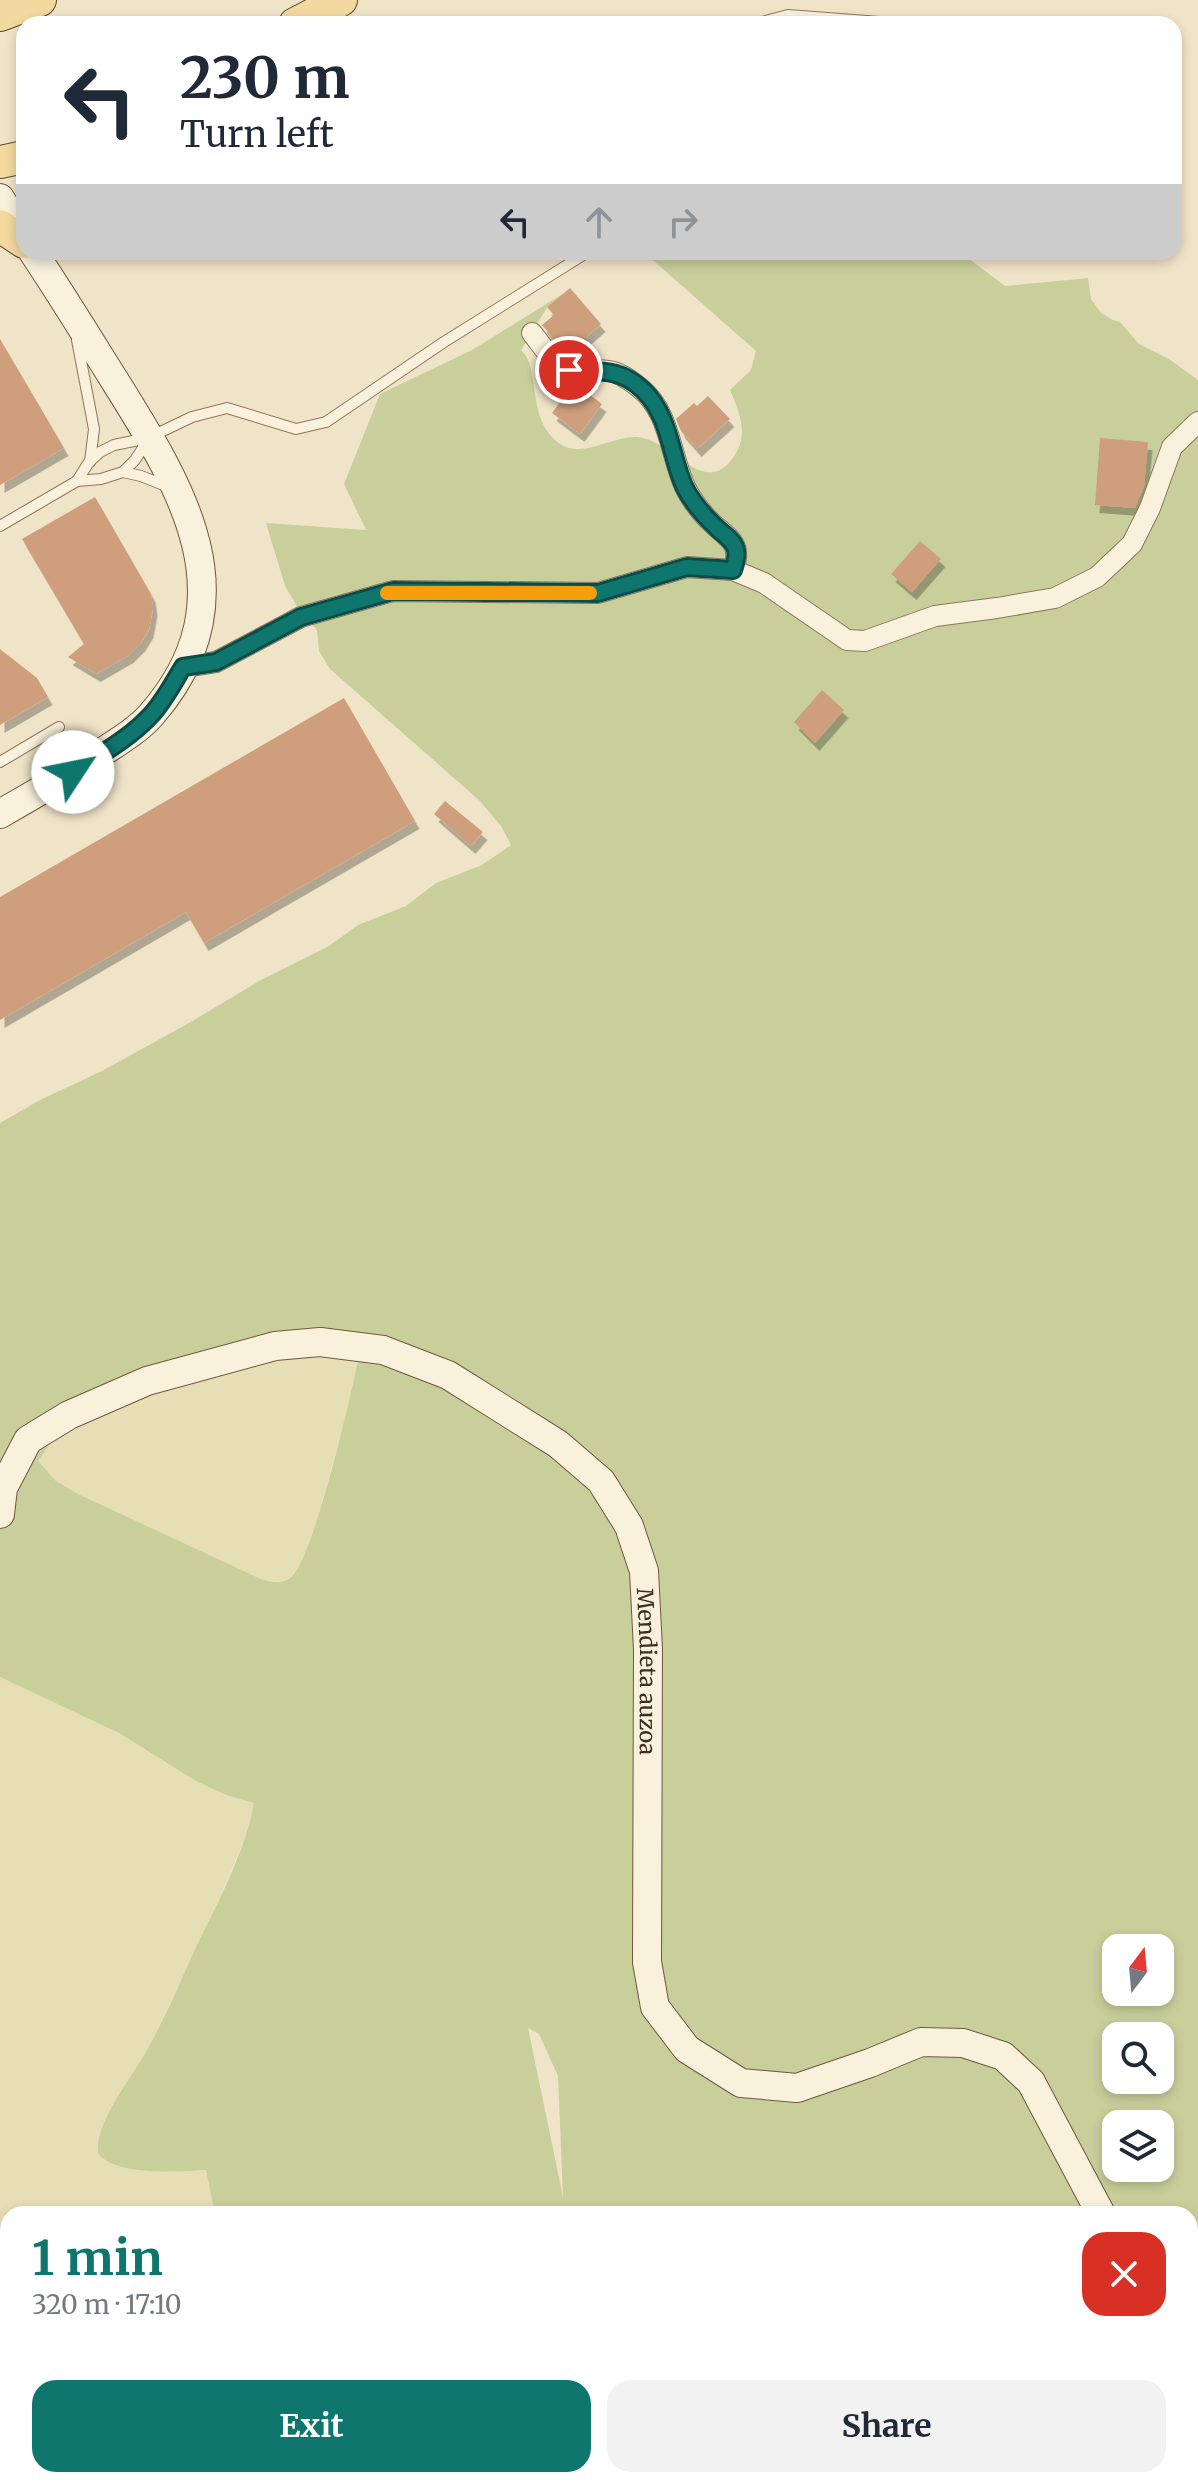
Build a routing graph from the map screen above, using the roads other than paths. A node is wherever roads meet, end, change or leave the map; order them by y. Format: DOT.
graph roads {
  1 [pos="40,0"];
  2 [pos="341,0"];
  3 [pos="0,15"];
  4 [pos="310,16"];
  5 [pos="0,198"];
  6 [pos="16,226"];
  7 [pos="38,260"];
  8 [pos="575,260"];
  9 [pos="73,314"];
  10 [pos="532,333"];
  11 [pos="1198,422"];
  12 [pos="148,438"];
  13 [pos="89,462"];
  14 [pos="123,472"];
  15 [pos="77,481"];
  16 [pos="179,493"];
  17 [pos="0,526"];
  18 [pos="733,570"];
  19 [pos="183,667"];
  20 [pos="59,727"];
  21 [pos="0,762"];
  22 [pos="0,814"];
  23 [pos="0,1514"];
  24 [pos="1097,2206"];
  1 -- 3 [label="main road"];
  2 -- 4 [label="main road"];
  5 -- 6 [label="street"];
  7 -- 9 [label="street"];
  8 -- 12 [label="lane"];
  9 -- 12 [label="street"];
  9 -- 13 [label="lane"];
  10 -- 18 [label="street"];
  11 -- 18 [label="street"];
  12 -- 13 [label="lane"];
  12 -- 14 [label="lane"];
  12 -- 16 [label="street"];
  13 -- 15 [label="lane"];
  14 -- 15 [label="lane"];
  14 -- 16 [label="lane"];
  15 -- 17 [label="lane"];
  16 -- 19 [label="street"];
  18 -- 19 [label="street"];
  19 -- 22 [label="street"];
  20 -- 21 [label="lane"];
  23 -- 24 [label="street, Mendieta auzoa"];
}
